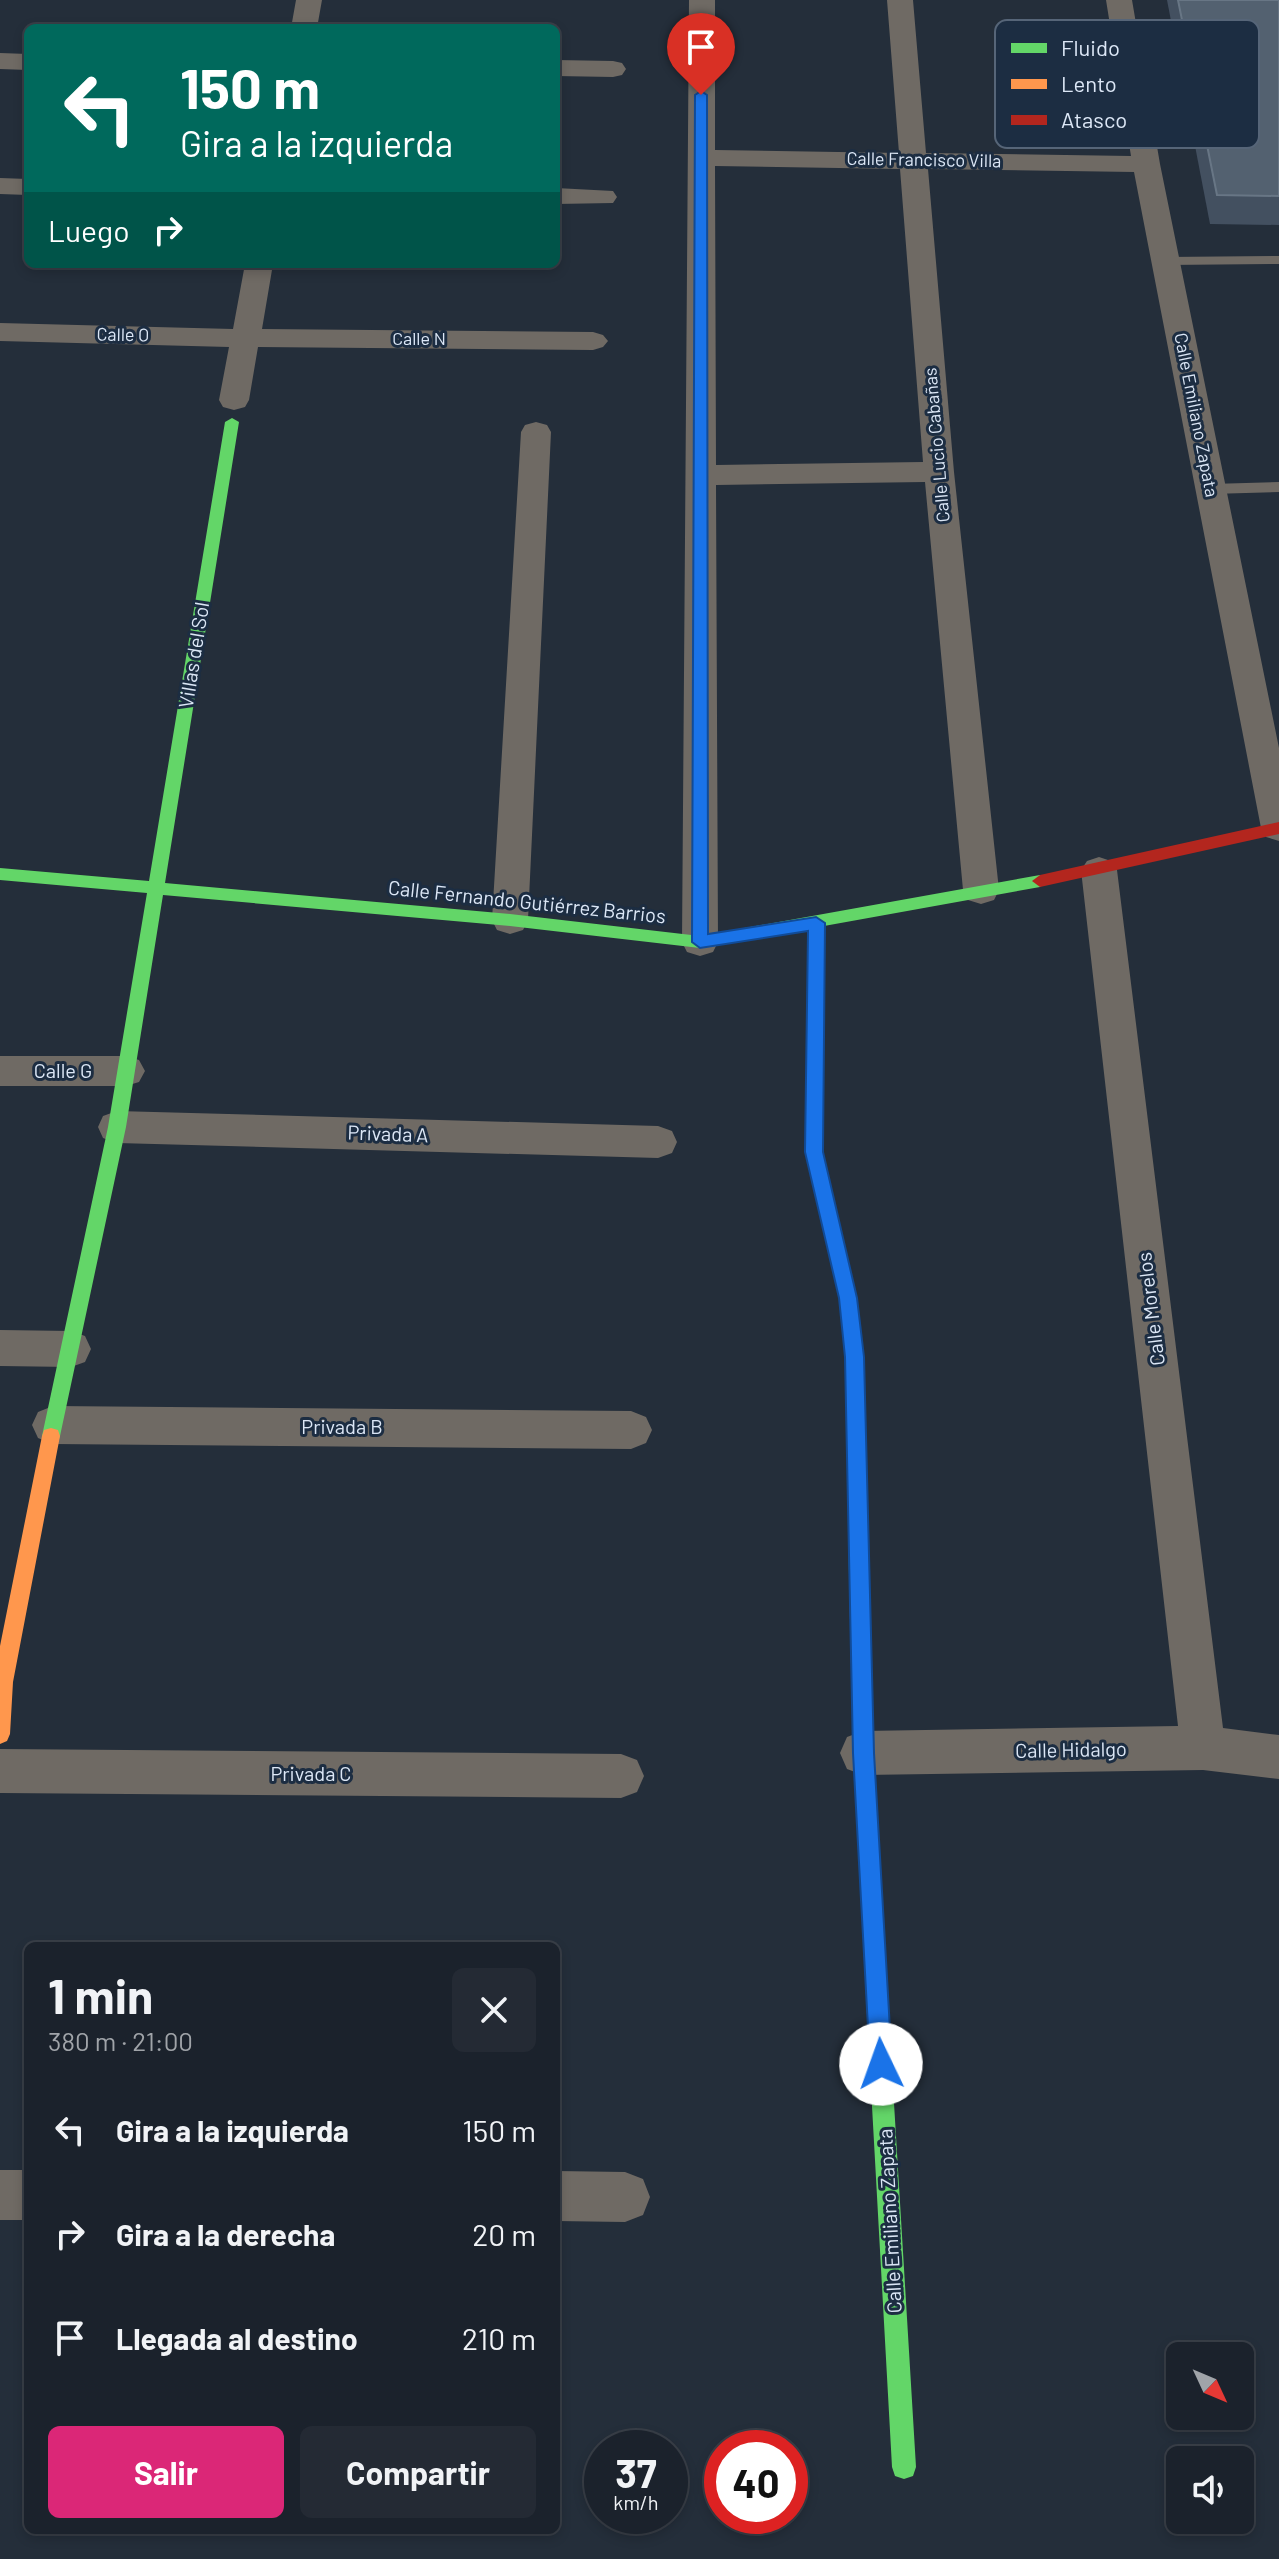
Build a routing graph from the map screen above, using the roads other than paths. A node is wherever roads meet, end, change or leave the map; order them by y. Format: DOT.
graph roads {
  1 [pos="309,0"];
  2 [pos="702,0"];
  3 [pos="900,0"];
  4 [pos="1119,0"];
  5 [pos="1122,20"];
  6 [pos="305,24"];
  7 [pos="0,61"];
  8 [pos="24,62"];
  9 [pos="560,68"];
  10 [pos="613,69"];
  11 [pos="1143,148"];
  12 [pos="701,158"];
  13 [pos="914,160"];
  14 [pos="1146,164"];
  15 [pos="0,186"];
  16 [pos="24,187"];
  17 [pos="560,196"];
  18 [pos="603,197"];
  19 [pos="1279,260"];
  20 [pos="1166,261"];
  21 [pos="258,268"];
  22 [pos="0,332"];
  23 [pos="246,338"];
  24 [pos="593,341"];
  25 [pos="233,411"];
  26 [pos="536,432"];
  27 [pos="939,472"];
  28 [pos="701,475"];
  29 [pos="1279,487"];
  30 [pos="1211,489"];
  31 [pos="1275,786"];
  32 [pos="1279,828"];
  33 [pos="1099,870"];
  34 [pos="0,874"];
  35 [pos="156,888"];
  36 [pos="981,890"];
  37 [pos="510,920"];
  38 [pos="816,923"];
  39 [pos="700,942"];
  40 [pos="0,1071"];
  41 [pos="126,1071"];
  42 [pos="117,1127"];
  43 [pos="658,1142"];
  44 [pos="0,1348"];
  45 [pos="71,1349"];
  46 [pos="53,1425"];
  47 [pos="631,1430"];
  48 [pos="2,1682"];
  49 [pos="0,1734"];
  50 [pos="1203,1748"];
  51 [pos="863,1753"];
  52 [pos="1279,1757"];
  53 [pos="0,1771"];
  54 [pos="621,1776"];
  55 [pos="0,2195"];
  56 [pos="24,2195"];
  57 [pos="560,2196"];
  58 [pos="625,2197"];
  59 [pos="904,2467"];
  1 -- 6 [label="street"];
  2 -- 12 [label="street"];
  3 -- 13 [label="street, Calle Lucio Cabañas"];
  4 -- 5 [label="street, Calle Emiliano Zapata"];
  7 -- 8 [label="street"];
  9 -- 10 [label="street"];
  11 -- 14 [label="street, Calle Emiliano Zapata"];
  12 -- 13 [label="street, Calle Francisco Villa"];
  12 -- 28 [label="street"];
  13 -- 14 [label="street, Calle Francisco Villa"];
  13 -- 27 [label="street, Calle Lucio Cabañas"];
  14 -- 20 [label="street, Calle Emiliano Zapata"];
  15 -- 16 [label="street"];
  17 -- 18 [label="street"];
  19 -- 20 [label="lane"];
  20 -- 30 [label="street, Calle Emiliano Zapata"];
  21 -- 23 [label="street, Villas del Sol"];
  22 -- 23 [label="street, Calle O"];
  23 -- 24 [label="street, Calle N"];
  23 -- 25 [label="street, Villas del Sol"];
  25 -- 35 [label="street, Villas del Sol"];
  26 -- 37 [label="street"];
  27 -- 28 [label="street"];
  27 -- 36 [label="street, Calle Lucio Cabañas"];
  28 -- 39 [label="street"];
  29 -- 30 [label="lane"];
  30 -- 31 [label="street, Calle Emiliano Zapata"];
  31 -- 32 [label="street, Calle Emiliano Zapata"];
  32 -- 33 [label="street, Calle Fernando Gutiérrez Barrios"];
  33 -- 36 [label="street, Calle Fernando Gutiérrez Barrios"];
  33 -- 50 [label="street, Calle Morelos"];
  34 -- 35 [label="street, Calle Fernando Gutiérrez Barrios"];
  35 -- 37 [label="street, Calle Fernando Gutiérrez Barrios"];
  35 -- 41 [label="street, Villas del Sol"];
  36 -- 38 [label="street, Calle Fernando Gutiérrez Barrios"];
  37 -- 39 [label="street, Calle Fernando Gutiérrez Barrios"];
  38 -- 39 [label="street, Calle Fernando Gutiérrez Barrios"];
  38 -- 51 [label="street, Calle Emiliano Zapata"];
  40 -- 41 [label="street, Calle G"];
  41 -- 42 [label="street, Villas del Sol"];
  42 -- 43 [label="street, Privada A"];
  42 -- 45 [label="street, Villas del Sol"];
  44 -- 45 [label="street"];
  45 -- 46 [label="street, Villas del Sol"];
  46 -- 47 [label="street, Privada B"];
  46 -- 48 [label="street, Villas del Sol"];
  48 -- 49 [label="street, Villas del Sol"];
  50 -- 51 [label="street, Calle Hidalgo"];
  50 -- 52 [label="street, Calle Hidalgo"];
  51 -- 59 [label="street, Calle Emiliano Zapata"];
  53 -- 54 [label="street, Privada C"];
  55 -- 56 [label="street"];
  57 -- 58 [label="street"];
}
